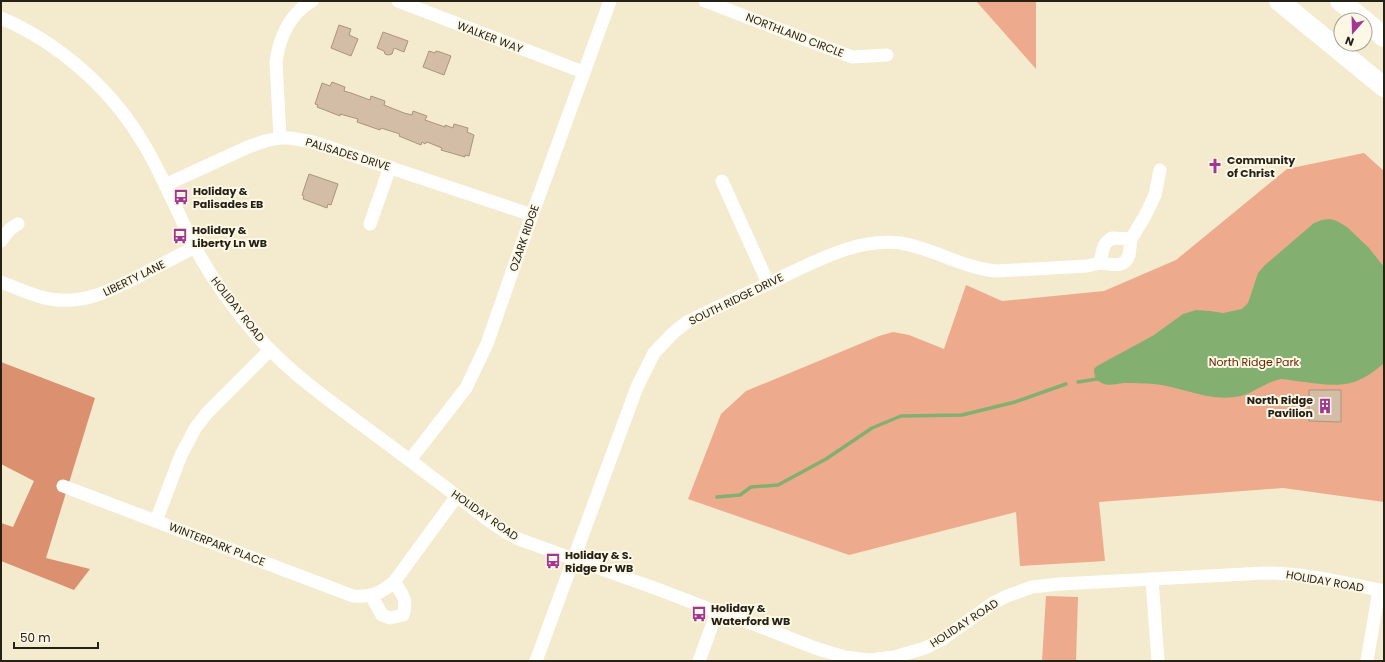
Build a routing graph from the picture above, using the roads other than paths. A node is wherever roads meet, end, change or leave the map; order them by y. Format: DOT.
graph roads {
  1 [pos="312,1"];
  2 [pos="398,1"];
  3 [pos="610,1"];
  4 [pos="705,1"];
  5 [pos="1279,1"];
  6 [pos="1340,1"];
  7 [pos="1353,12"];
  8 [pos="1,18"];
  9 [pos="1373,28"];
  10 [pos="1384,37"];
  11 [pos="887,55"];
  12 [pos="583,72"];
  13 [pos="1384,87"];
  14 [pos="280,138"];
  15 [pos="390,167"];
  16 [pos="1160,170"];
  17 [pos="722,181"];
  18 [pos="165,185"];
  19 [pos="532,215"];
  20 [pos="18,224"];
  21 [pos="370,224"];
  22 [pos="1131,239"];
  23 [pos="1,240"];
  24 [pos="195,247"];
  25 [pos="1100,263"];
  26 [pos="1,282"];
  27 [pos="768,284"];
  28 [pos="270,350"];
  29 [pos="410,460"];
  30 [pos="63,486"];
  31 [pos="457,496"];
  32 [pos="156,521"];
  33 [pos="573,559"];
  34 [pos="1152,579"];
  35 [pos="394,582"];
  36 [pos="1382,590"];
  37 [pos="371,595"];
  38 [pos="717,612"];
  39 [pos="536,661"];
  40 [pos="699,661"];
  41 [pos="869,661"];
  42 [pos="1158,661"];
  43 [pos="1367,661"];
  1 -- 14 [label="street"];
  2 -- 12 [label="street, WALKER WAY"];
  3 -- 12 [label="street, OZARK RIDGE"];
  4 -- 11 [label="street, NORTHLAND CIRCLE"];
  5 -- 13 [label="highway"];
  6 -- 7 [label="highway"];
  8 -- 18 [label="street, HOLIDAY ROAD"];
  9 -- 10 [label="highway"];
  12 -- 19 [label="street, OZARK RIDGE"];
  14 -- 15 [label="street, PALISADES DRIVE"];
  14 -- 18 [label="street, PALISADES DRIVE"];
  15 -- 19 [label="street, PALISADES DRIVE"];
  15 -- 21 [label="street"];
  16 -- 22 [label="street, SOUTH RIDGE DRIVE"];
  17 -- 27 [label="street"];
  18 -- 24 [label="street, HOLIDAY ROAD"];
  19 -- 29 [label="street, OZARK RIDGE"];
  20 -- 23 [label="street"];
  22 -- 25 [label="street"];
  22 -- 25 [label="street, SOUTH RIDGE DRIVE"];
  24 -- 26 [label="street, LIBERTY LANE"];
  24 -- 28 [label="street, HOLIDAY ROAD"];
  25 -- 27 [label="street, SOUTH RIDGE DRIVE"];
  27 -- 33 [label="street, SOUTH RIDGE DRIVE"];
  28 -- 29 [label="street, HOLIDAY ROAD"];
  28 -- 32 [label="street"];
  29 -- 31 [label="street, HOLIDAY ROAD"];
  30 -- 32 [label="street, WINTERPARK PLACE"];
  31 -- 33 [label="street, HOLIDAY ROAD"];
  31 -- 35 [label="street, WINTERPARK PLACE"];
  32 -- 37 [label="street, WINTERPARK PLACE"];
  33 -- 38 [label="street, HOLIDAY ROAD"];
  33 -- 39 [label="street, SOUTH RIDGE DRIVE"];
  34 -- 36 [label="street, HOLIDAY ROAD"];
  34 -- 41 [label="street, HOLIDAY ROAD"];
  34 -- 42 [label="street"];
  35 -- 37 [label="street, WINTERPARK PLACE"];
  35 -- 37 [label="street"];
  36 -- 43 [label="street"];
  38 -- 40 [label="street"];
  38 -- 41 [label="street, HOLIDAY ROAD"];
}
